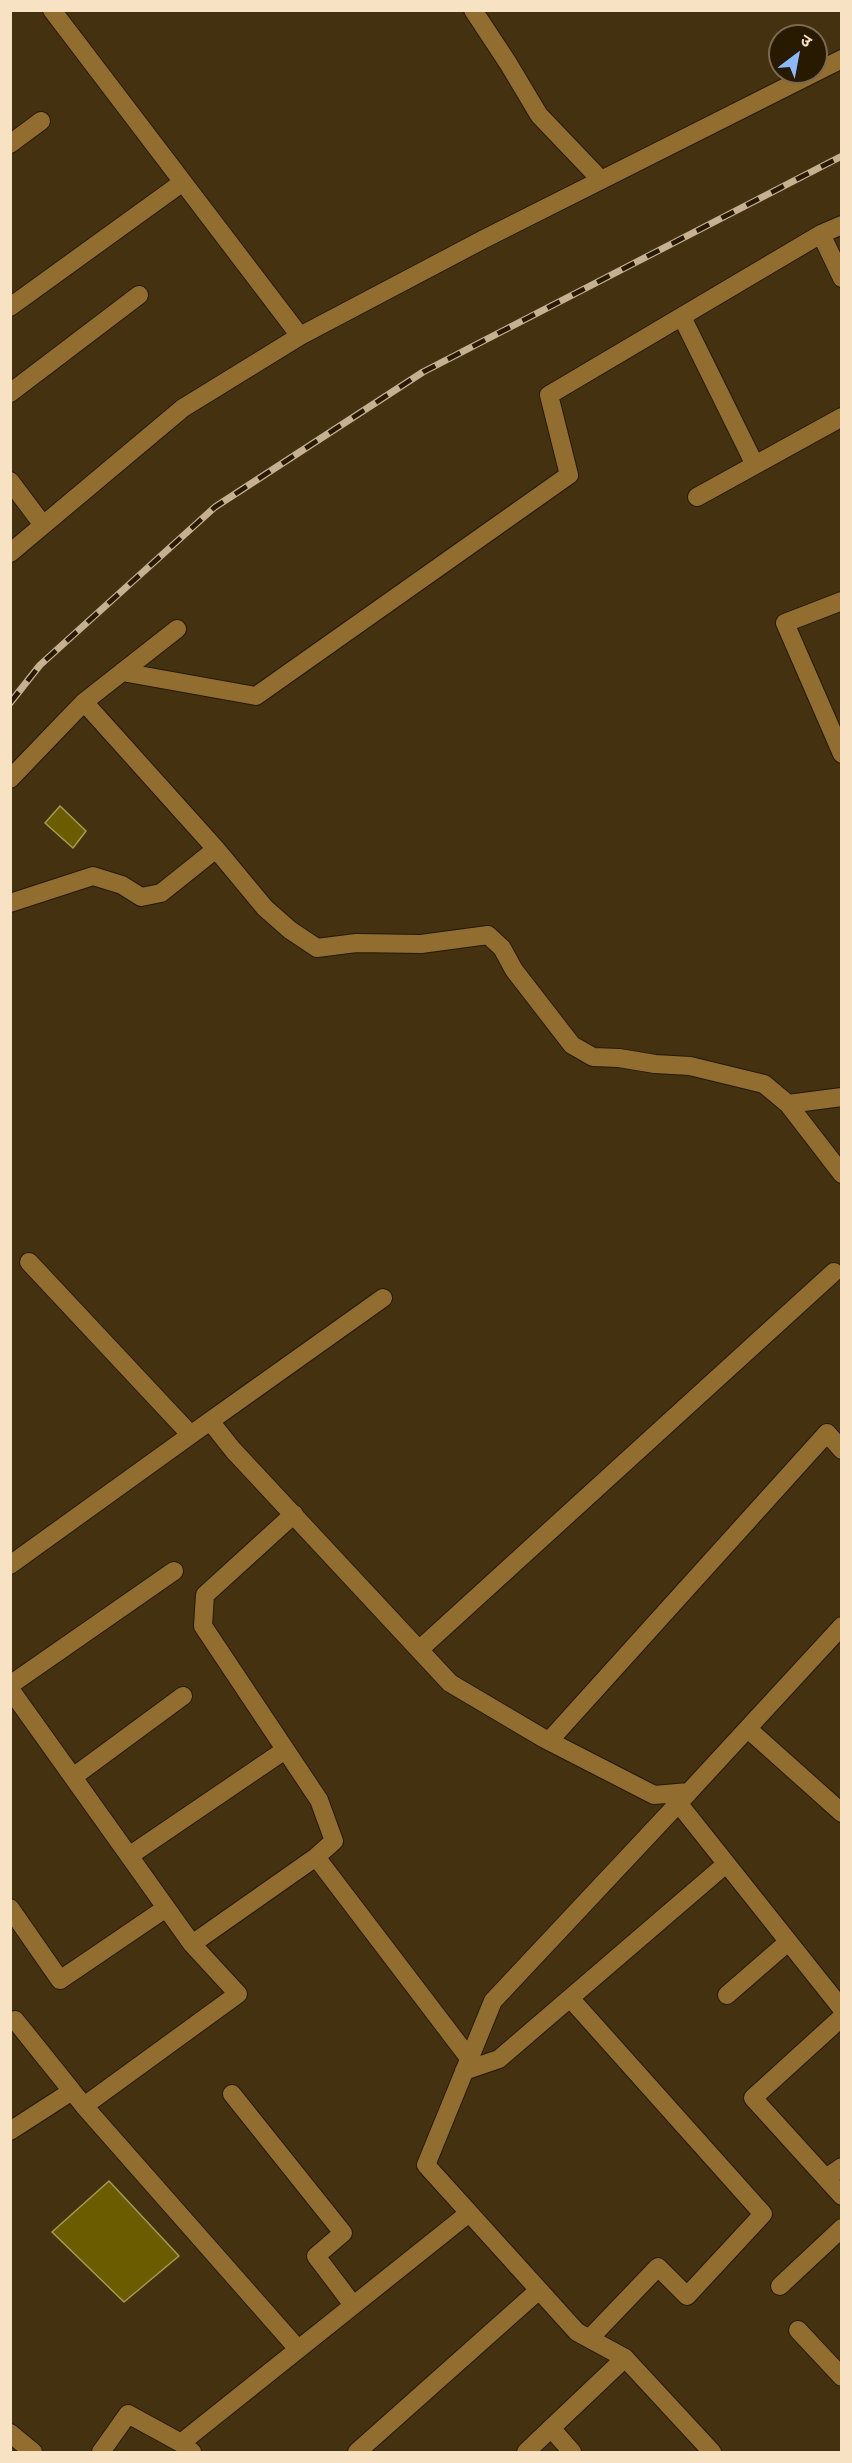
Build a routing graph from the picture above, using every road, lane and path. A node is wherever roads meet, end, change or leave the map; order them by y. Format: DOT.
graph roads {
  1 [pos="52,10"];
  2 [pos="473,10"];
  3 [pos="842,59"];
  4 [pos="828,66"];
  5 [pos="792,84"];
  6 [pos="40,121"];
  7 [pos="10,144"];
  8 [pos="601,180"];
  9 [pos="183,182"];
  10 [pos="842,225"];
  11 [pos="821,234"];
  12 [pos="842,278"];
  13 [pos="139,294"];
  14 [pos="10,307"];
  15 [pos="682,317"];
  16 [pos="300,336"];
  17 [pos="10,393"];
  18 [pos="842,417"];
  19 [pos="755,465"];
  20 [pos="10,482"];
  21 [pos="697,497"];
  22 [pos="43,525"];
  23 [pos="10,553"];
  24 [pos="842,601"];
  25 [pos="177,629"];
  26 [pos="122,672"];
  27 [pos="84,702"];
  28 [pos="835,721"];
  29 [pos="842,754"];
  30 [pos="10,779"];
  31 [pos="216,849"];
  32 [pos="10,903"];
  33 [pos="842,1097"];
  34 [pos="788,1104"];
  35 [pos="842,1174"];
  36 [pos="29,1262"];
  37 [pos="834,1272"];
  38 [pos="383,1298"];
  39 [pos="210,1420"];
  40 [pos="190,1434"];
  41 [pos="842,1450"];
  42 [pos="294,1514"];
  43 [pos="10,1565"];
  44 [pos="174,1571"];
  45 [pos="842,1626"];
  46 [pos="420,1649"];
  47 [pos="10,1687"];
  48 [pos="183,1696"];
  49 [pos="748,1729"];
  50 [pos="549,1741"];
  51 [pos="285,1750"];
  52 [pos="73,1777"];
  53 [pos="684,1798"];
  54 [pos="842,1812"];
  55 [pos="129,1856"];
  56 [pos="316,1857"];
  57 [pos="726,1864"];
  58 [pos="10,1908"];
  59 [pos="166,1908"];
  60 [pos="788,1942"];
  61 [pos="192,1944"];
  62 [pos="726,1995"];
  63 [pos="570,1998"];
  64 [pos="842,2009"];
  65 [pos="842,2017"];
  66 [pos="15,2020"];
  67 [pos="466,2065"];
  68 [pos="232,2094"];
  69 [pos="78,2098"];
  70 [pos="10,2131"];
  71 [pos="842,2167"];
  72 [pos="826,2178"];
  73 [pos="842,2196"];
  74 [pos="469,2213"];
  75 [pos="842,2228"];
  76 [pos="780,2286"];
  77 [pos="539,2289"];
  78 [pos="353,2305"];
  79 [pos="798,2330"];
  80 [pos="590,2338"];
  81 [pos="298,2349"];
  82 [pos="625,2358"];
  83 [pos="838,2366"];
  84 [pos="551,2428"];
  85 [pos="10,2433"];
  86 [pos="186,2447"];
  87 [pos="33,2452"];
  88 [pos="101,2452"];
  89 [pos="357,2452"];
  90 [pos="526,2452"];
  91 [pos="572,2452"];
  92 [pos="712,2452"];
  1 -- 9 [label="street"];
  2 -- 8 [label="street"];
  3 -- 4 [label="street"];
  5 -- 8 [label="street"];
  6 -- 7 [label="street"];
  8 -- 16 [label="street"];
  9 -- 14 [label="street"];
  9 -- 16 [label="street"];
  10 -- 11 [label="street"];
  11 -- 12 [label="street"];
  11 -- 15 [label="street"];
  13 -- 17 [label="street"];
  15 -- 19 [label="street"];
  15 -- 26 [label="street"];
  16 -- 22 [label="street"];
  18 -- 19 [label="street"];
  19 -- 21 [label="street"];
  20 -- 22 [label="street"];
  22 -- 23 [label="street"];
  24 -- 28 [label="street"];
  25 -- 26 [label="street"];
  26 -- 27 [label="street"];
  27 -- 30 [label="street"];
  27 -- 31 [label="street"];
  28 -- 29 [label="street"];
  31 -- 32 [label="street"];
  31 -- 34 [label="street"];
  33 -- 34 [label="street"];
  34 -- 35 [label="street"];
  36 -- 40 [label="street"];
  37 -- 46 [label="street"];
  38 -- 39 [label="street"];
  39 -- 40 [label="street"];
  39 -- 42 [label="street"];
  40 -- 43 [label="street"];
  41 -- 50 [label="street"];
  42 -- 46 [label="street"];
  42 -- 51 [label="street"];
  44 -- 47 [label="street"];
  45 -- 49 [label="street"];
  46 -- 50 [label="street"];
  47 -- 52 [label="street"];
  48 -- 52 [label="street"];
  49 -- 53 [label="street"];
  49 -- 54 [label="street"];
  50 -- 53 [label="street"];
  51 -- 55 [label="street"];
  51 -- 56 [label="street"];
  52 -- 55 [label="street"];
  53 -- 57 [label="street"];
  53 -- 67 [label="street"];
  55 -- 59 [label="street"];
  56 -- 61 [label="street"];
  56 -- 67 [label="street"];
  57 -- 60 [label="street"];
  57 -- 63 [label="street"];
  58 -- 59 [label="street"];
  59 -- 61 [label="street"];
  60 -- 62 [label="street"];
  60 -- 64 [label="street"];
  61 -- 69 [label="street"];
  63 -- 67 [label="street"];
  63 -- 80 [label="street"];
  65 -- 72 [label="street"];
  66 -- 69 [label="street"];
  67 -- 74 [label="street"];
  68 -- 78 [label="street"];
  69 -- 70 [label="street"];
  69 -- 81 [label="street"];
  71 -- 72 [label="street"];
  72 -- 73 [label="street"];
  74 -- 77 [label="street"];
  74 -- 78 [label="street"];
  75 -- 76 [label="street"];
  77 -- 80 [label="street"];
  77 -- 89 [label="street"];
  78 -- 81 [label="street"];
  79 -- 83 [label="street"];
  80 -- 82 [label="street"];
  81 -- 86 [label="street"];
  82 -- 84 [label="street"];
  82 -- 92 [label="street"];
  84 -- 90 [label="street"];
  84 -- 91 [label="street"];
  85 -- 87 [label="street"];
  86 -- 88 [label="street"];
}
